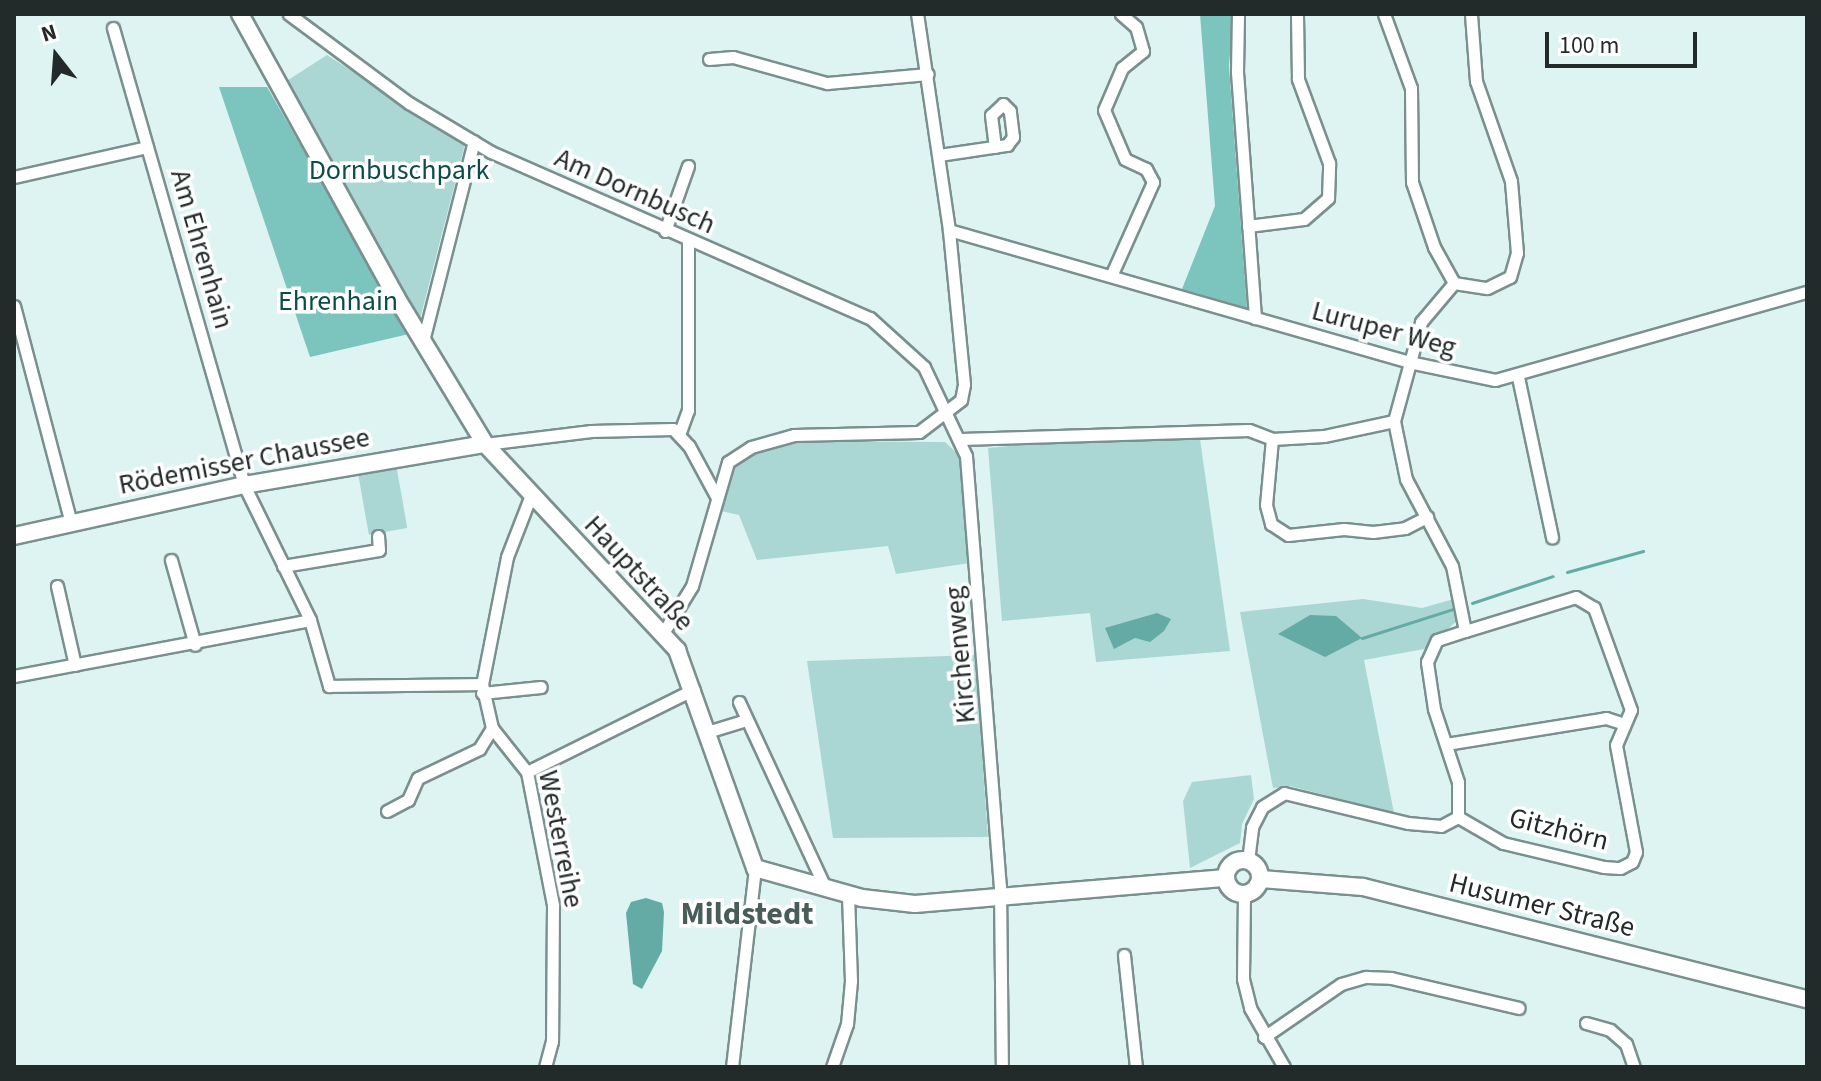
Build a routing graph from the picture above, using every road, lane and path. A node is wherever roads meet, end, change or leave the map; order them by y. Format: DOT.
graph roads {
  1 [pos="240,14"];
  2 [pos="289,14"];
  3 [pos="919,14"];
  4 [pos="1121,14"];
  5 [pos="1238,14"];
  6 [pos="1297,14"];
  7 [pos="1384,14"];
  8 [pos="1471,14"];
  9 [pos="113,28"];
  10 [pos="709,59"];
  11 [pos="928,74"];
  12 [pos="474,141"];
  13 [pos="147,147"];
  14 [pos="995,147"];
  15 [pos="939,155"];
  16 [pos="688,166"];
  17 [pos="14,177"];
  18 [pos="1248,226"];
  19 [pos="949,230"];
  20 [pos="665,231"];
  21 [pos="688,241"];
  22 [pos="1111,276"];
  23 [pos="1454,283"];
  24 [pos="1807,292"];
  25 [pos="14,306"];
  26 [pos="1255,318"];
  27 [pos="423,341"];
  28 [pos="1409,362"];
  29 [pos="1518,377"];
  30 [pos="949,413"];
  31 [pos="1394,421"];
  32 [pos="680,432"];
  33 [pos="961,439"];
  34 [pos="1272,439"];
  35 [pos="485,444"];
  36 [pos="244,485"];
  37 [pos="531,495"];
  38 [pos="716,496"];
  39 [pos="1427,517"];
  40 [pos="71,523"];
  41 [pos="14,536"];
  42 [pos="378,536"];
  43 [pos="1552,537"];
  44 [pos="171,560"];
  45 [pos="283,566"];
  46 [pos="57,586"];
  47 [pos="310,620"];
  48 [pos="1465,631"];
  49 [pos="663,633"];
  50 [pos="195,645"];
  51 [pos="75,665"];
  52 [pos="14,676"];
  53 [pos="541,687"];
  54 [pos="482,689"];
  55 [pos="694,689"];
  56 [pos="739,702"];
  57 [pos="746,720"];
  58 [pos="1624,724"];
  59 [pos="492,728"];
  60 [pos="707,732"];
  61 [pos="1446,744"];
  62 [pos="527,772"];
  63 [pos="387,811"];
  64 [pos="1458,817"];
  65 [pos="1248,861"];
  66 [pos="755,868"];
  67 [pos="1226,878"];
  68 [pos="1261,879"];
  69 [pos="826,889"];
  70 [pos="848,894"];
  71 [pos="1244,895"];
  72 [pos="998,896"];
  73 [pos="1124,955"];
  74 [pos="1807,999"];
  75 [pos="1519,1008"];
  76 [pos="1586,1023"];
  77 [pos="1264,1037"];
  78 [pos="545,1067"];
  79 [pos="732,1067"];
  80 [pos="832,1067"];
  81 [pos="1002,1067"];
  82 [pos="1136,1067"];
  83 [pos="1284,1067"];
  84 [pos="1634,1067"];
  1 -- 27 [label="street, Hauptstraße"];
  2 -- 12 [label="street, Am Dornbusch"];
  3 -- 11 [label="street"];
  4 -- 22 [label="street"];
  5 -- 18 [label="street"];
  6 -- 18 [label="street"];
  7 -- 23 [label="street"];
  8 -- 23 [label="street"];
  9 -- 13 [label="street, Am Ehrenhain"];
  10 -- 11 [label="street"];
  11 -- 15 [label="street"];
  12 -- 20 [label="street, Am Dornbusch"];
  12 -- 27 [label="street"];
  13 -- 17 [label="street"];
  13 -- 36 [label="street, Am Ehrenhain"];
  14 -- 15 [label="street"];
  15 -- 19 [label="street"];
  16 -- 20 [label="street"];
  18 -- 26 [label="street"];
  19 -- 22 [label="street, Luruper Weg"];
  19 -- 30 [label="street"];
  20 -- 21 [label="street, Am Dornbusch"];
  21 -- 30 [label="street, Am Dornbusch"];
  21 -- 32 [label="street"];
  22 -- 26 [label="street, Luruper Weg"];
  23 -- 28 [label="street"];
  24 -- 29 [label="street, Luruper Weg"];
  25 -- 40 [label="street"];
  26 -- 28 [label="street, Luruper Weg"];
  27 -- 35 [label="street, Hauptstraße"];
  28 -- 29 [label="street, Luruper Weg"];
  28 -- 31 [label="street"];
  29 -- 43 [label="street"];
  30 -- 33 [label="street, Kirchenweg"];
  30 -- 38 [label="street"];
  31 -- 34 [label="street"];
  31 -- 39 [label="street"];
  32 -- 35 [label="street"];
  32 -- 38 [label="street"];
  33 -- 34 [label="street"];
  33 -- 72 [label="street, Kirchenweg"];
  34 -- 39 [label="street"];
  35 -- 36 [label="street, Rödemisser Chaussee"];
  35 -- 37 [label="street, Hauptstraße"];
  36 -- 40 [label="street, Rödemisser Chaussee"];
  36 -- 45 [label="street, Am Ehrenhain"];
  37 -- 49 [label="street, Hauptstraße"];
  37 -- 54 [label="street, Westerreihe"];
  38 -- 49 [label="street"];
  39 -- 48 [label="street"];
  40 -- 41 [label="street, Rödemisser Chaussee"];
  42 -- 45 [label="street"];
  44 -- 50 [label="street"];
  45 -- 47 [label="street, Am Ehrenhain"];
  46 -- 51 [label="street"];
  47 -- 50 [label="street"];
  47 -- 54 [label="street, Am Ehrenhain"];
  48 -- 58 [label="street, Gitzhörn"];
  48 -- 61 [label="street"];
  49 -- 55 [label="street, Hauptstraße"];
  50 -- 51 [label="street"];
  51 -- 52 [label="street"];
  53 -- 54 [label="street"];
  54 -- 59 [label="street, Westerreihe"];
  55 -- 60 [label="street, Hauptstraße"];
  55 -- 62 [label="street"];
  56 -- 57 [label="street"];
  57 -- 60 [label="street"];
  57 -- 69 [label="street"];
  58 -- 61 [label="street"];
  58 -- 64 [label="street, Gitzhörn"];
  59 -- 62 [label="street, Westerreihe"];
  59 -- 63 [label="street"];
  60 -- 66 [label="street, Hauptstraße"];
  61 -- 64 [label="street"];
  62 -- 78 [label="street, Westerreihe"];
  64 -- 65 [label="street"];
  65 -- 67 [label="street"];
  65 -- 68 [label="street"];
  66 -- 69 [label="street"];
  66 -- 79 [label="street"];
  67 -- 71 [label="street"];
  67 -- 72 [label="street"];
  68 -- 71 [label="street"];
  68 -- 74 [label="street, Husumer Straße"];
  69 -- 70 [label="street"];
  70 -- 72 [label="street"];
  70 -- 80 [label="street"];
  71 -- 77 [label="street"];
  72 -- 81 [label="street, Kirchenweg"];
  73 -- 82 [label="street"];
  75 -- 77 [label="street"];
  76 -- 84 [label="street"];
  77 -- 83 [label="street"];
}
